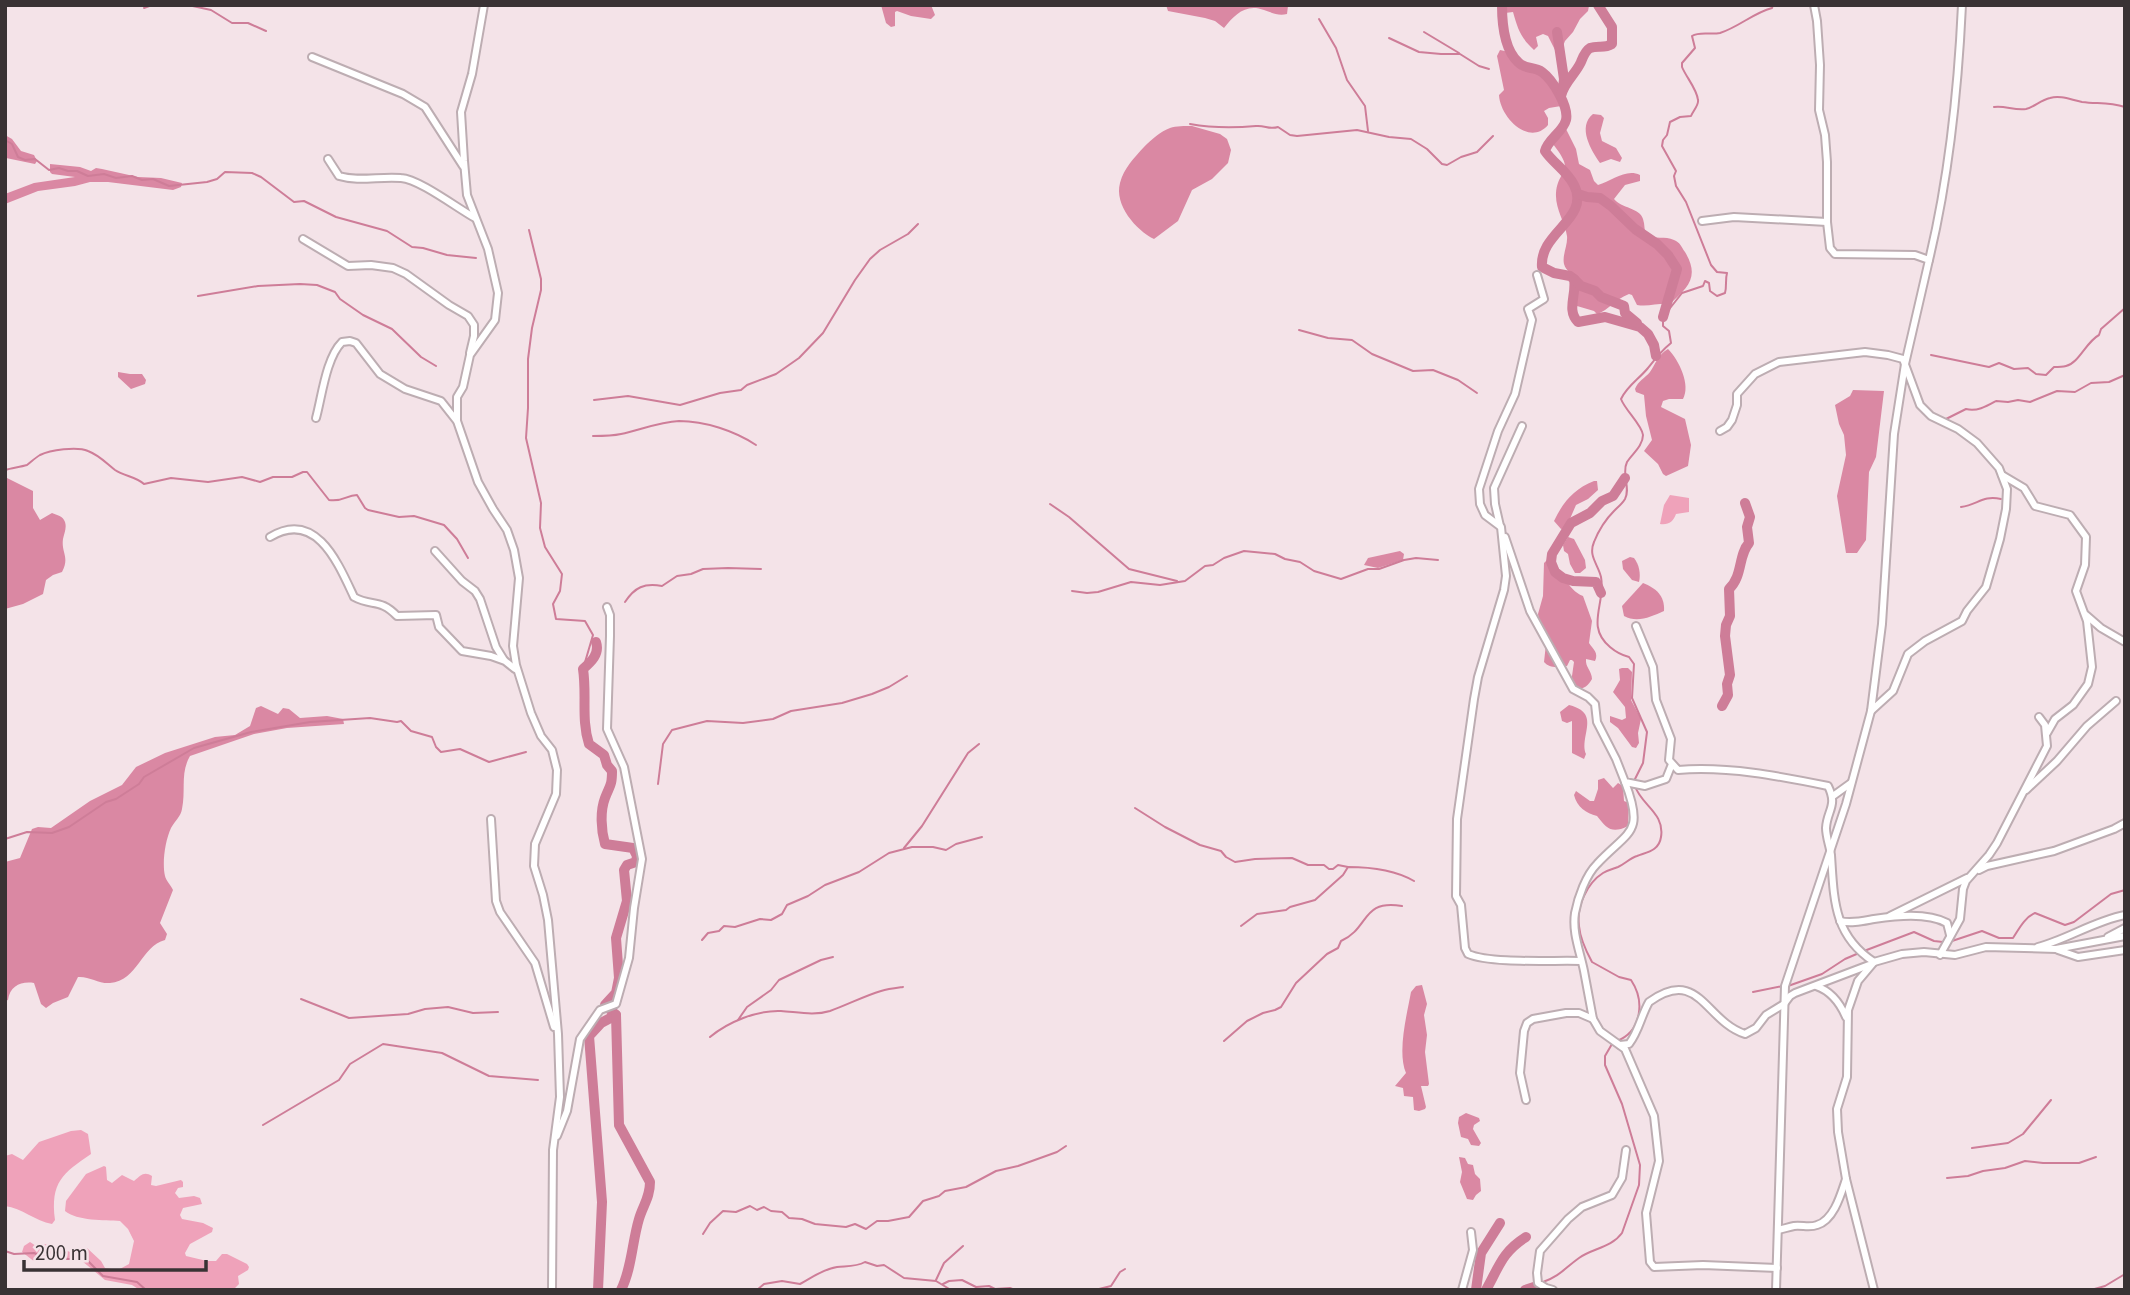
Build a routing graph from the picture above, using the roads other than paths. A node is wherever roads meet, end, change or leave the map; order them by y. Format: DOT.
graph roads {
  1 [pos="484,5"];
  2 [pos="1814,5"];
  3 [pos="1962,5"];
  4 [pos="312,57"];
  5 [pos="328,159"];
  6 [pos="464,168"];
  7 [pos="475,218"];
  8 [pos="1702,221"];
  9 [pos="1827,222"];
  10 [pos="303,239"];
  11 [pos="1929,260"];
  12 [pos="1537,275"];
  13 [pos="470,355"];
  14 [pos="1905,364"];
  15 [pos="316,418"];
  16 [pos="457,421"];
  17 [pos="1522,426"];
  18 [pos="1720,431"];
  19 [pos="2002,475"];
  20 [pos="1501,526"];
  21 [pos="271,537"];
  22 [pos="435,551"];
  23 [pos="607,607"];
  24 [pos="2085,614"];
  25 [pos="1636,626"];
  26 [pos="2125,642"];
  27 [pos="505,661"];
  28 [pos="517,670"];
  29 [pos="2116,701"];
  30 [pos="1871,711"];
  31 [pos="2039,716"];
  32 [pos="2047,733"];
  33 [pos="1672,764"];
  34 [pos="1853,781"];
  35 [pos="1625,782"];
  36 [pos="2022,794"];
  37 [pos="1833,796"];
  38 [pos="491,819"];
  39 [pos="2125,825"];
  40 [pos="1831,852"];
  41 [pos="1969,876"];
  42 [pos="2125,915"];
  43 [pos="1891,916"];
  44 [pos="1840,921"];
  45 [pos="2125,928"];
  46 [pos="2125,936"];
  47 [pos="1950,937"];
  48 [pos="2100,942"];
  49 [pos="2033,948"];
  50 [pos="2056,949"];
  51 [pos="2125,950"];
  52 [pos="1940,955"];
  53 [pos="1581,961"];
  54 [pos="1872,963"];
  55 [pos="1813,986"];
  56 [pos="1784,1004"];
  57 [pos="1593,1019"];
  58 [pos="1848,1022"];
  59 [pos="558,1039"];
  60 [pos="1620,1045"];
  61 [pos="1526,1100"];
  62 [pos="553,1148"];
  63 [pos="1626,1150"];
  64 [pos="1846,1179"];
  65 [pos="1778,1230"];
  66 [pos="1471,1232"];
  67 [pos="1777,1268"];
  68 [pos="1539,1286"];
  69 [pos="552,1290"];
  70 [pos="1462,1290"];
  71 [pos="1553,1290"];
  72 [pos="1776,1290"];
  73 [pos="1874,1290"];
  1 -- 6 [label="street"];
  2 -- 9 [label="street"];
  3 -- 11 [label="street"];
  4 -- 6 [label="street"];
  5 -- 7 [label="street"];
  6 -- 7 [label="street"];
  7 -- 13 [label="street"];
  8 -- 9 [label="street"];
  9 -- 11 [label="street"];
  10 -- 13 [label="street"];
  11 -- 14 [label="street"];
  12 -- 20 [label="street"];
  13 -- 16 [label="street"];
  14 -- 18 [label="street"];
  14 -- 19 [label="street"];
  14 -- 30 [label="street"];
  15 -- 16 [label="street"];
  16 -- 28 [label="street"];
  17 -- 20 [label="street"];
  19 -- 24 [label="street"];
  19 -- 30 [label="street"];
  20 -- 35 [label="street"];
  20 -- 53 [label="street"];
  21 -- 27 [label="street"];
  22 -- 27 [label="street"];
  23 -- 62 [label="street"];
  24 -- 26 [label="street"];
  24 -- 32 [label="street"];
  25 -- 33 [label="street"];
  27 -- 28 [label="street"];
  28 -- 59 [label="street"];
  29 -- 36 [label="street"];
  30 -- 34 [label="street"];
  31 -- 32 [label="street"];
  32 -- 36 [label="street"];
  33 -- 35 [label="street"];
  33 -- 37 [label="street"];
  34 -- 37 [label="street"];
  34 -- 40 [label="street"];
  35 -- 53 [label="street"];
  36 -- 41 [label="street"];
  37 -- 40 [label="street"];
  38 -- 59 [label="street"];
  39 -- 41 [label="street"];
  40 -- 44 [label="street"];
  40 -- 56 [label="street"];
  41 -- 43 [label="street"];
  41 -- 47 [label="street"];
  42 -- 49 [label="street"];
  43 -- 44 [label="street"];
  43 -- 47 [label="street"];
  44 -- 54 [label="street"];
  45 -- 48 [label="street"];
  46 -- 48 [label="street"];
  47 -- 52 [label="street"];
  48 -- 50 [label="street"];
  49 -- 50 [label="street"];
  49 -- 52 [label="street"];
  50 -- 51 [label="street"];
  52 -- 54 [label="street"];
  53 -- 57 [label="street"];
  54 -- 55 [label="street"];
  54 -- 58 [label="street"];
  55 -- 56 [label="street"];
  55 -- 58 [label="street"];
  56 -- 60 [label="street"];
  56 -- 65 [label="street"];
  57 -- 60 [label="street"];
  57 -- 61 [label="street"];
  58 -- 64 [label="street"];
  59 -- 62 [label="street"];
  60 -- 67 [label="street"];
  62 -- 69 [label="street"];
  63 -- 68 [label="street"];
  64 -- 65 [label="street"];
  64 -- 73 [label="street"];
  65 -- 67 [label="street"];
  66 -- 70 [label="street"];
  67 -- 72 [label="street"];
  68 -- 71 [label="street"];
}
